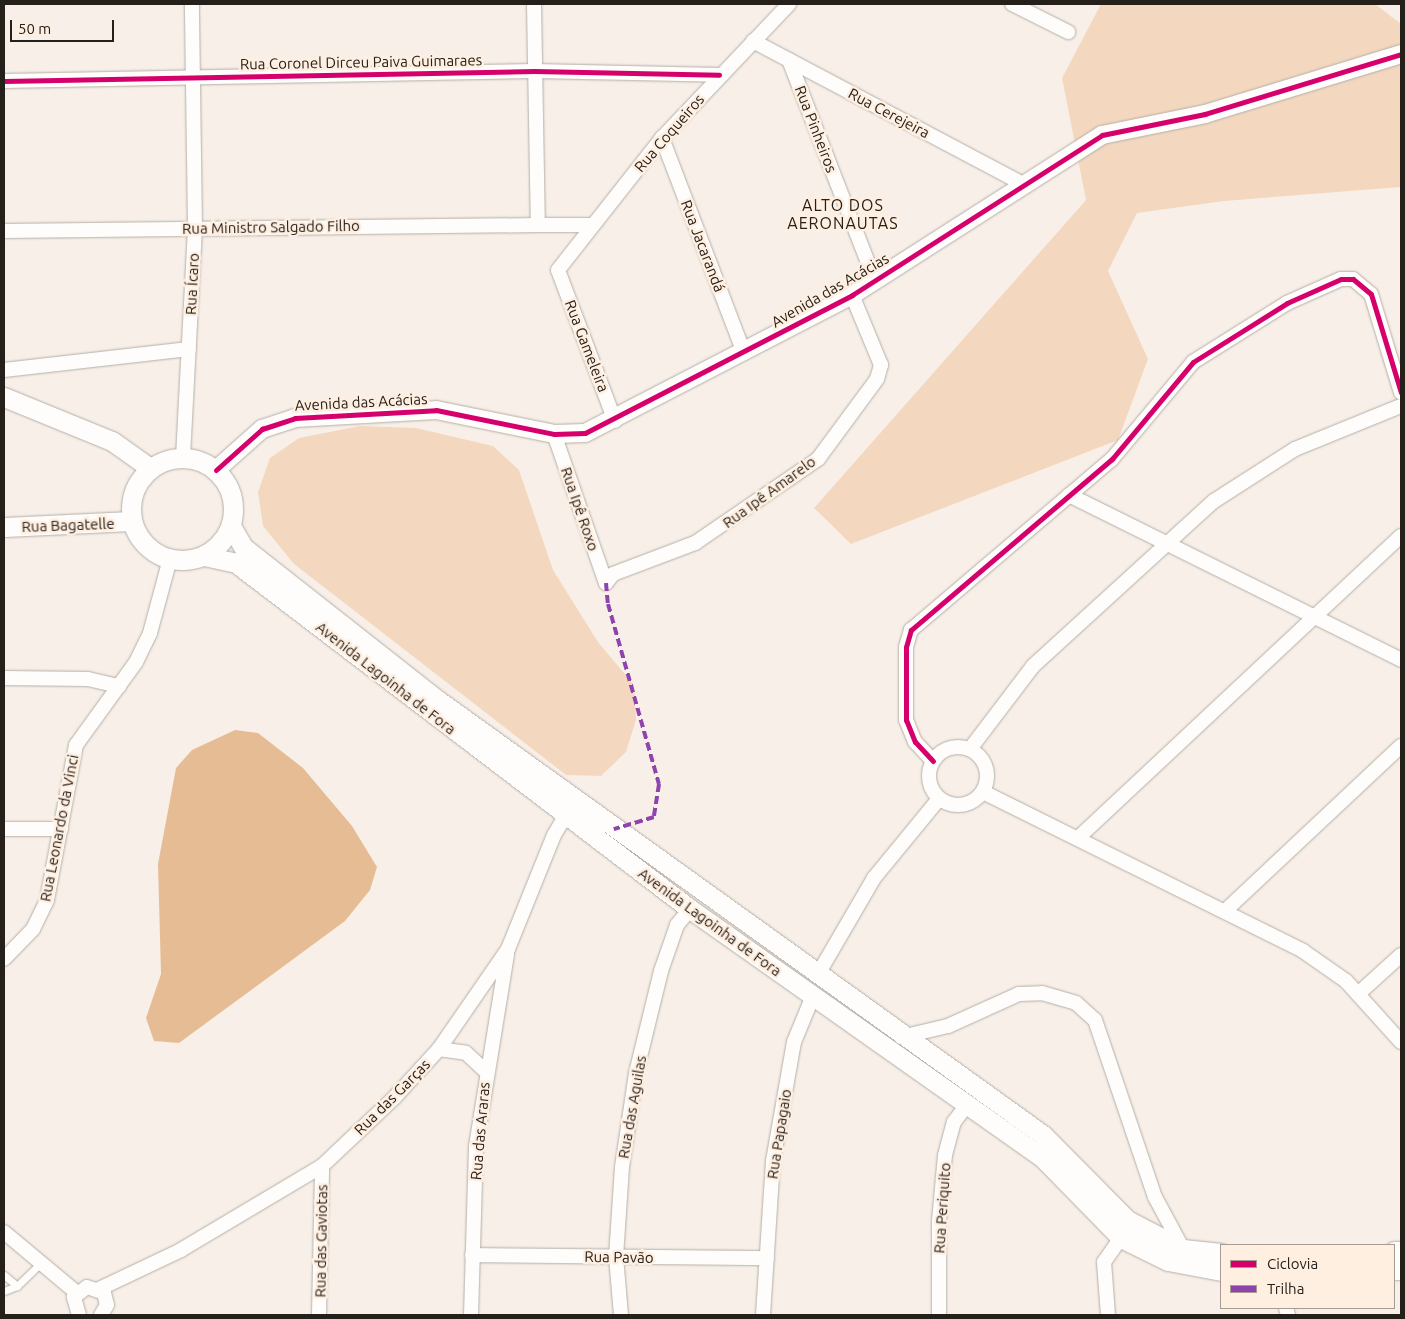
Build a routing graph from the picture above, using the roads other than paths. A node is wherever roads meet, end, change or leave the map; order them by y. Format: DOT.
graph roads {
  1 [pos="192,4"];
  2 [pos="534,4"];
  3 [pos="789,4"];
  4 [pos="1012,4"];
  5 [pos="1068,32"];
  6 [pos="753,41"];
  7 [pos="1401,54"];
  8 [pos="789,60"];
  9 [pos="534,71"];
  10 [pos="719,75"];
  11 [pos="193,78"];
  12 [pos="4,81"];
  13 [pos="662,138"];
  14 [pos="1025,185"];
  15 [pos="538,224"];
  16 [pos="592,225"];
  17 [pos="194,228"];
  18 [pos="4,231"];
  19 [pos="558,270"];
  20 [pos="875,281"];
  21 [pos="852,295"];
  22 [pos="189,349"];
  23 [pos="744,354"];
  24 [pos="4,370"];
  25 [pos="1401,393"];
  26 [pos="4,397"];
  27 [pos="1401,406"];
  28 [pos="615,421"];
  29 [pos="554,434"];
  30 [pos="183,457"];
  31 [pos="150,468"];
  32 [pos="216,470"];
  33 [pos="1069,495"];
  34 [pos="132,521"];
  35 [pos="231,526"];
  36 [pos="4,527"];
  37 [pos="1401,536"];
  38 [pos="1165,543"];
  39 [pos="204,556"];
  40 [pos="170,559"];
  41 [pos="606,583"];
  42 [pos="1315,617"];
  43 [pos="1401,660"];
  44 [pos="4,678"];
  45 [pos="119,686"];
  46 [pos="1401,746"];
  47 [pos="970,750"];
  48 [pos="933,760"];
  49 [pos="983,792"];
  50 [pos="939,799"];
  51 [pos="570,807"];
  52 [pos="4,829"];
  53 [pos="61,829"];
  54 [pos="1078,838"];
  55 [pos="690,909"];
  56 [pos="1225,911"];
  57 [pos="508,949"];
  58 [pos="1401,955"];
  59 [pos="4,959"];
  60 [pos="818,976"];
  61 [pos="1358,994"];
  62 [pos="813,996"];
  63 [pos="901,1038"];
  64 [pos="1401,1042"];
  65 [pos="439,1049"];
  66 [pos="486,1071"];
  67 [pos="967,1105"];
  68 [pos="322,1166"];
  69 [pos="4,1232"];
  70 [pos="1121,1238"];
  71 [pos="1183,1249"];
  72 [pos="1220,1253"];
  73 [pos="472,1255"];
  74 [pos="616,1257"];
  75 [pos="767,1258"];
  76 [pos="41,1263"];
  77 [pos="1220,1271"];
  78 [pos="4,1275"];
  79 [pos="767,1277"];
  80 [pos="17,1286"];
  81 [pos="99,1289"];
  82 [pos="4,1291"];
  83 [pos="77,1293"];
  84 [pos="105,1314"];
  85 [pos="80,1315"];
  86 [pos="319,1315"];
  87 [pos="471,1315"];
  88 [pos="621,1315"];
  89 [pos="763,1315"];
  90 [pos="773,1315"];
  91 [pos="939,1315"];
  92 [pos="1108,1315"];
  1 -- 11 [label="street, Rua Ícaro"];
  2 -- 9 [label="street"];
  3 -- 6 [label="street, Rua Coqueiros"];
  4 -- 5 [label="street"];
  6 -- 8 [label="street, Rua Cerejeira"];
  6 -- 10 [label="street, Rua Coqueiros"];
  7 -- 14 [label="street, Avenida das Acácias"];
  8 -- 14 [label="street, Rua Cerejeira"];
  8 -- 20 [label="street, Rua Pinheiros"];
  9 -- 10 [label="street, Rua Coronel Dirceu Paiva Guimaraes"];
  9 -- 11 [label="street, Rua Coronel Dirceu Paiva Guimaraes"];
  9 -- 15 [label="street"];
  10 -- 13 [label="street, Rua Coqueiros"];
  11 -- 12 [label="street, Rua Coronel Dirceu Paiva Guimaraes"];
  11 -- 17 [label="street, Rua Ícaro"];
  13 -- 16 [label="street, Rua Coqueiros"];
  13 -- 23 [label="street, Rua Jacarandá"];
  14 -- 20 [label="street, Avenida das Acácias"];
  15 -- 16 [label="street, Rua Ministro Salgado Filho"];
  15 -- 17 [label="street, Rua Ministro Salgado Filho"];
  16 -- 19 [label="street, Rua Coqueiros"];
  17 -- 18 [label="street, Rua Ministro Salgado Filho"];
  17 -- 22 [label="street, Rua Ícaro"];
  19 -- 28 [label="street, Rua Gameleira"];
  20 -- 21 [label="street, Avenida das Acácias"];
  21 -- 23 [label="street, Avenida das Acácias"];
  21 -- 41 [label="street, Rua Ipê Amarelo"];
  22 -- 24 [label="street"];
  22 -- 30 [label="street, Rua Ícaro"];
  23 -- 28 [label="street, Avenida das Acácias"];
  25 -- 33 [label="street"];
  26 -- 31 [label="main road"];
  27 -- 38 [label="street"];
  28 -- 29 [label="street, Avenida das Acácias"];
  29 -- 32 [label="street, Avenida das Acácias"];
  29 -- 41 [label="street, Rua Ipê Roxo"];
  30 -- 31 [label="main road"];
  30 -- 32 [label="main road"];
  31 -- 34 [label="main road"];
  32 -- 35 [label="main road"];
  33 -- 38 [label="street"];
  33 -- 48 [label="street"];
  34 -- 36 [label="main road, Rua Bagatelle"];
  34 -- 40 [label="main road"];
  35 -- 39 [label="main road"];
  35 -- 51 [label="main road, Avenida Lagoinha de Fora"];
  37 -- 42 [label="street"];
  38 -- 42 [label="street"];
  38 -- 47 [label="street"];
  39 -- 40 [label="main road"];
  39 -- 51 [label="main road, Avenida Lagoinha de Fora"];
  40 -- 45 [label="street, Rua Leonardo da Vinci"];
  42 -- 43 [label="street"];
  42 -- 54 [label="street"];
  44 -- 45 [label="street"];
  45 -- 53 [label="street, Rua Leonardo da Vinci"];
  46 -- 56 [label="street"];
  47 -- 48 [label="street"];
  47 -- 49 [label="street"];
  48 -- 50 [label="street"];
  49 -- 50 [label="street"];
  49 -- 54 [label="street"];
  50 -- 60 [label="street"];
  51 -- 55 [label="main road, Avenida Lagoinha de Fora"];
  51 -- 57 [label="street, Rua das Garças"];
  51 -- 60 [label="main road, Avenida Lagoinha de Fora"];
  52 -- 53 [label="street"];
  53 -- 59 [label="street, Rua Leonardo da Vinci"];
  54 -- 56 [label="street"];
  55 -- 62 [label="main road, Avenida Lagoinha de Fora"];
  55 -- 74 [label="street, Rua das Aguilas"];
  56 -- 61 [label="street"];
  57 -- 65 [label="street, Rua das Garças"];
  57 -- 66 [label="street, Rua das Araras"];
  58 -- 61 [label="street"];
  60 -- 63 [label="main road, Avenida Lagoinha de Fora"];
  61 -- 64 [label="street"];
  62 -- 67 [label="main road, Avenida Lagoinha de Fora"];
  62 -- 75 [label="street, Rua Papagaio"];
  63 -- 71 [label="main road, Avenida Lagoinha de Fora"];
  63 -- 71 [label="street"];
  65 -- 66 [label="street"];
  65 -- 68 [label="street, Rua das Garças"];
  66 -- 73 [label="street, Rua das Araras"];
  67 -- 70 [label="main road, Avenida Lagoinha de Fora"];
  67 -- 91 [label="street, Rua Periquito"];
  68 -- 81 [label="street, Rua das Garças"];
  68 -- 86 [label="street, Rua das Gaviotas"];
  69 -- 76 [label="street"];
  70 -- 77 [label="main road, Avenida Lagoinha de Fora"];
  70 -- 92 [label="street"];
  71 -- 72 [label="main road, Avenida Lagoinha de Fora"];
  73 -- 74 [label="street, Rua Pavão"];
  73 -- 87 [label="street, Rua das Araras"];
  74 -- 75 [label="street, Rua Pavão"];
  74 -- 88 [label="street, Rua das Aguilas"];
  75 -- 79 [label="street, Rua Papagaio"];
  76 -- 80 [label="lane"];
  76 -- 83 [label="street"];
  78 -- 80 [label="lane"];
  79 -- 89 [label="street, Rua Papagaio"];
  79 -- 90 [label="street, Rua Papagaio"];
  80 -- 82 [label="lane"];
  81 -- 83 [label="street, Rua das Garças"];
  81 -- 84 [label="street"];
  83 -- 85 [label="street"];
}
